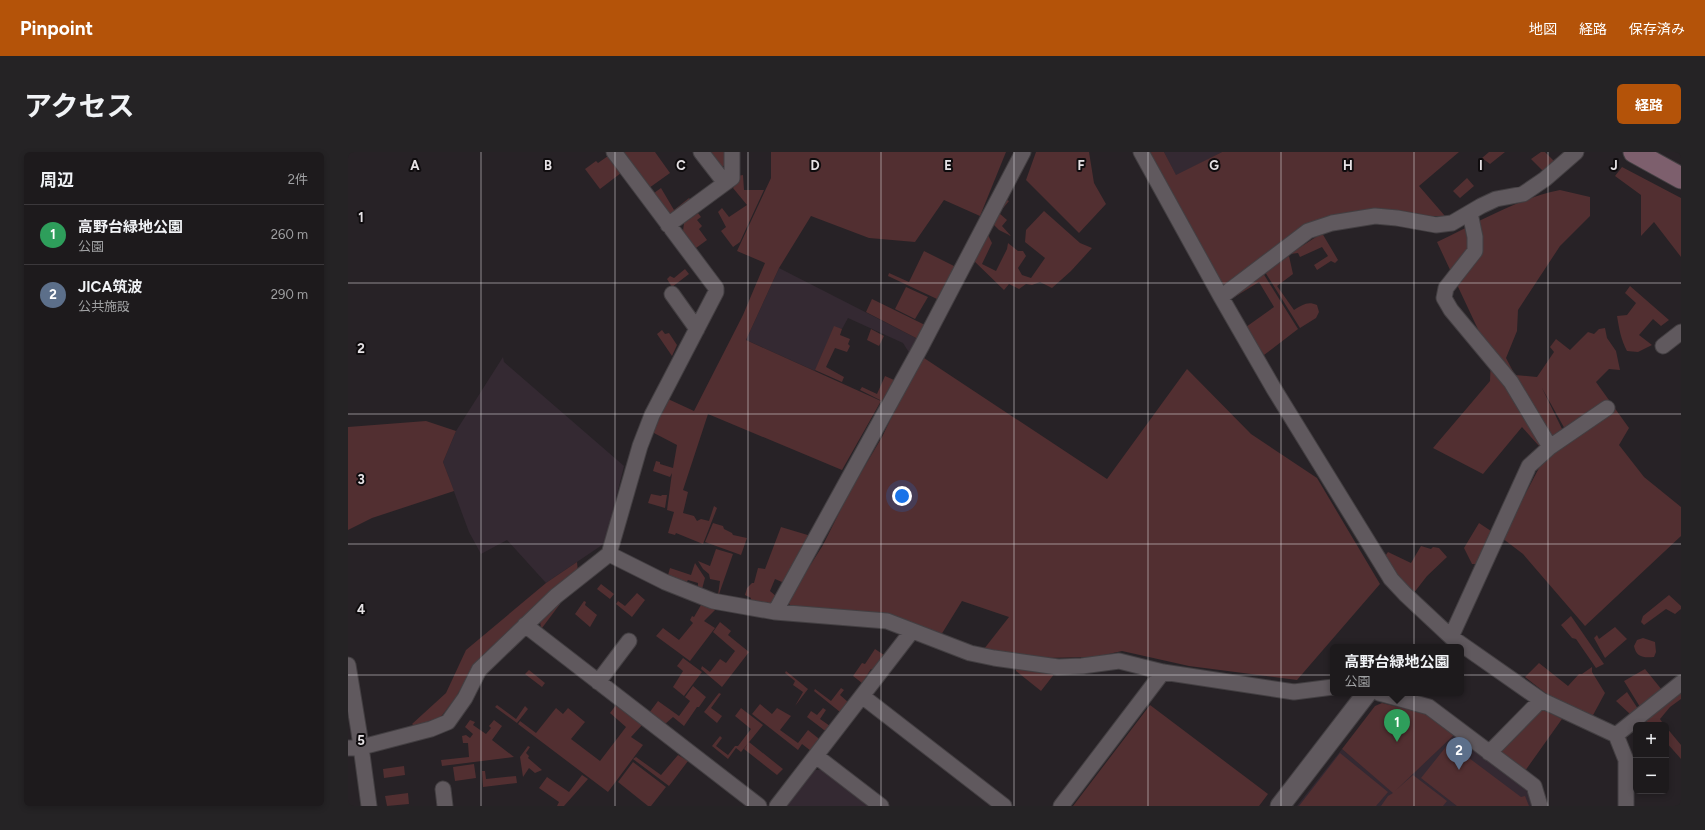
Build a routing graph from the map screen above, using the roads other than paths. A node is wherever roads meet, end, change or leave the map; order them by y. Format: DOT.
graph roads {
  1 [pos="614,152"];
  2 [pos="701,152"];
  3 [pos="732,152"];
  4 [pos="1023,152"];
  5 [pos="1141,152"];
  6 [pos="1576,152"];
  7 [pos="1634,152"];
  8 [pos="1681,178"];
  9 [pos="725,183"];
  10 [pos="1470,213"];
  11 [pos="668,225"];
  12 [pos="672,294"];
  13 [pos="1221,297"];
  14 [pos="697,330"];
  15 [pos="1681,332"];
  16 [pos="1662,346"];
  17 [pos="1607,408"];
  18 [pos="1550,447"];
  19 [pos="609,554"];
  20 [pos="775,612"];
  21 [pos="525,625"];
  22 [pos="912,631"];
  23 [pos="1451,637"];
  24 [pos="629,641"];
  25 [pos="1461,644"];
  26 [pos="1464,646"];
  27 [pos="348,665"];
  28 [pos="1163,672"];
  29 [pos="598,682"];
  30 [pos="1681,684"];
  31 [pos="1330,687"];
  32 [pos="862,696"];
  33 [pos="1365,696"];
  34 [pos="1390,696"];
  35 [pos="1541,700"];
  36 [pos="1616,735"];
  37 [pos="355,747"];
  38 [pos="1489,753"];
  39 [pos="816,756"];
  40 [pos="443,789"];
  41 [pos="369,806"];
  42 [pos="445,806"];
  43 [pos="758,806"];
  44 [pos="777,806"];
  45 [pos="881,806"];
  46 [pos="1004,806"];
  47 [pos="1061,806"];
  48 [pos="1280,806"];
  49 [pos="1540,806"];
  50 [pos="1626,806"];
  1 -- 11 [label="street"];
  2 -- 9 [label="street"];
  3 -- 9 [label="street"];
  4 -- 20 [label="street"];
  5 -- 13 [label="street"];
  6 -- 10 [label="street"];
  7 -- 8 [label="main road"];
  9 -- 11 [label="street"];
  10 -- 13 [label="street"];
  10 -- 18 [label="street"];
  11 -- 14 [label="street"];
  12 -- 14 [label="street"];
  13 -- 23 [label="street"];
  14 -- 19 [label="street"];
  15 -- 16 [label="street"];
  17 -- 18 [label="street"];
  18 -- 23 [label="street"];
  19 -- 20 [label="street"];
  19 -- 21 [label="street"];
  20 -- 22 [label="street"];
  21 -- 29 [label="street"];
  21 -- 37 [label="street"];
  22 -- 28 [label="street"];
  22 -- 32 [label="street"];
  23 -- 25 [label="street"];
  24 -- 29 [label="street"];
  26 -- 35 [label="street"];
  27 -- 37 [label="street"];
  28 -- 31 [label="street"];
  28 -- 47 [label="street"];
  29 -- 43 [label="street"];
  30 -- 36 [label="street"];
  32 -- 39 [label="street"];
  32 -- 46 [label="street"];
  33 -- 48 [label="street"];
  34 -- 38 [label="street"];
  35 -- 36 [label="street"];
  35 -- 38 [label="street"];
  36 -- 50 [label="street"];
  37 -- 41 [label="street"];
  38 -- 49 [label="street"];
  39 -- 44 [label="street"];
  39 -- 45 [label="street"];
  40 -- 42 [label="street"];
}
